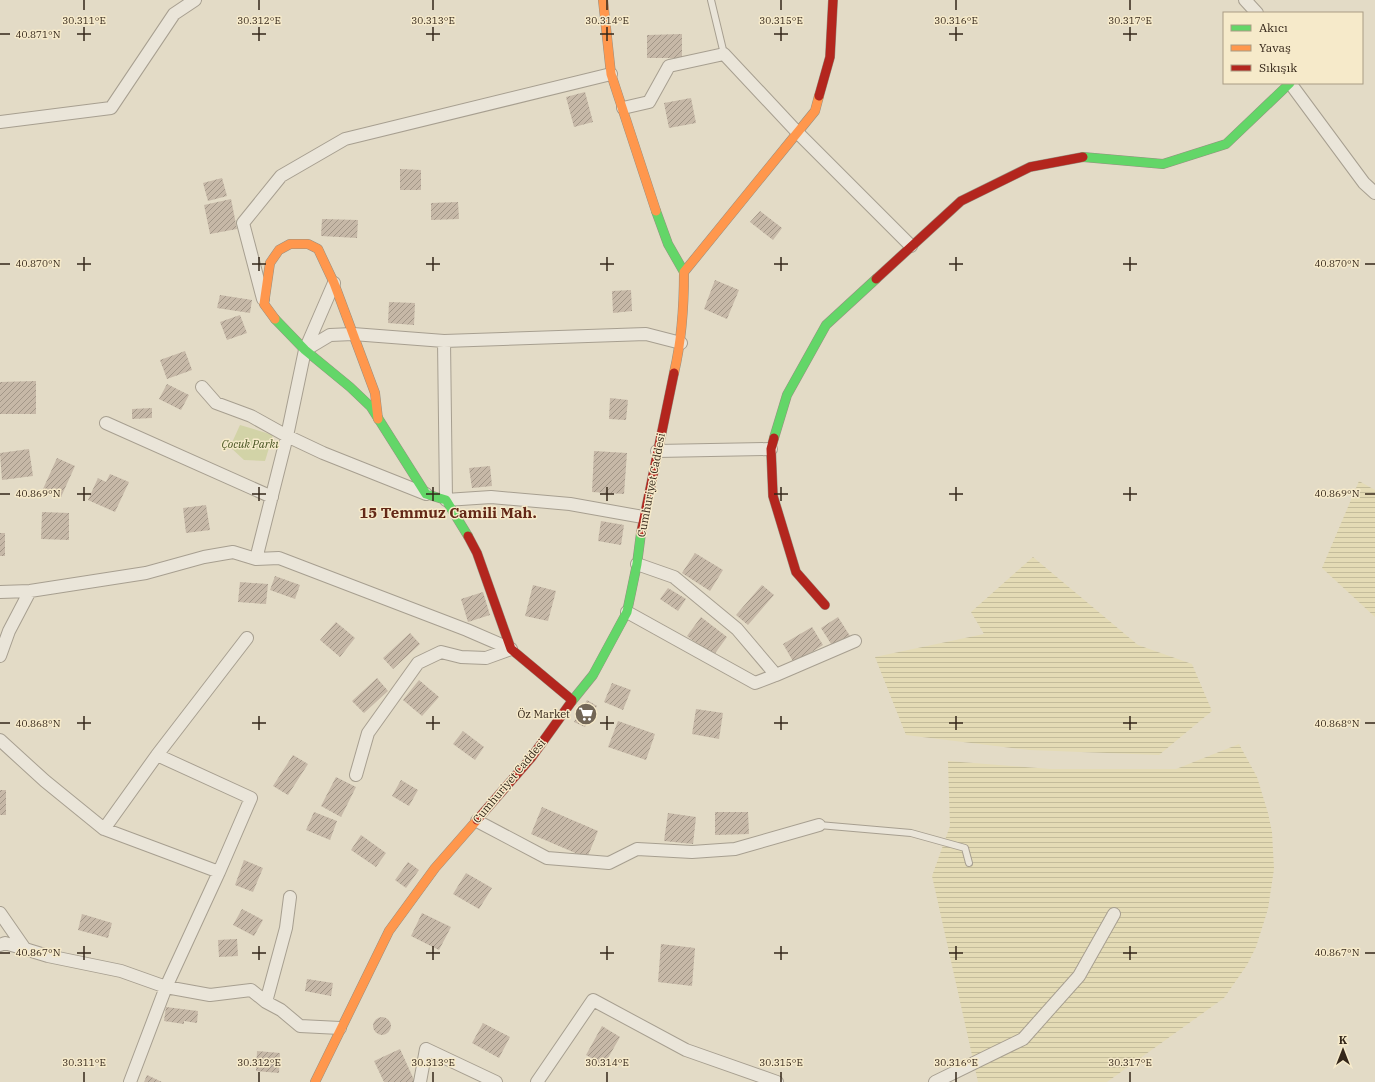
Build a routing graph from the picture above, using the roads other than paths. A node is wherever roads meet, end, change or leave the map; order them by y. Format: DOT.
graph roads {
  1 [pos="195,0"];
  2 [pos="603,0"];
  3 [pos="711,0"];
  4 [pos="833,0"];
  5 [pos="1245,0"];
  6 [pos="1256,12"];
  7 [pos="724,54"];
  8 [pos="611,74"];
  9 [pos="1289,84"];
  10 [pos="1291,84"];
  11 [pos="623,108"];
  12 [pos="0,122"];
  13 [pos="798,133"];
  14 [pos="1375,193"];
  15 [pos="911,246"];
  16 [pos="684,272"];
  17 [pos="334,283"];
  18 [pos="264,304"];
  19 [pos="353,334"];
  20 [pos="444,341"];
  21 [pos="681,343"];
  22 [pos="305,350"];
  23 [pos="202,387"];
  24 [pos="378,419"];
  25 [pos="106,423"];
  26 [pos="287,436"];
  27 [pos="771,449"];
  28 [pos="657,451"];
  29 [pos="426,494"];
  30 [pos="272,497"];
  31 [pos="446,500"];
  32 [pos="643,517"];
  33 [pos="256,558"];
  34 [pos="637,564"];
  35 [pos="30,591"];
  36 [pos="0,592"];
  37 [pos="825,605"];
  38 [pos="627,612"];
  39 [pos="247,638"];
  40 [pos="855,641"];
  41 [pos="512,649"];
  42 [pos="0,656"];
  43 [pos="776,675"];
  44 [pos="572,700"];
  45 [pos="0,740"];
  46 [pos="157,755"];
  47 [pos="356,775"];
  48 [pos="477,821"];
  49 [pos="819,825"];
  50 [pos="104,829"];
  51 [pos="969,862"];
  52 [pos="219,872"];
  53 [pos="290,897"];
  54 [pos="0,913"];
  55 [pos="1114,914"];
  56 [pos="0,944"];
  57 [pos="25,949"];
  58 [pos="166,987"];
  59 [pos="266,1002"];
  60 [pos="340,1028"];
  61 [pos="130,1082"];
  62 [pos="315,1082"];
  63 [pos="420,1082"];
  64 [pos="496,1082"];
  65 [pos="537,1082"];
  66 [pos="777,1082"];
  67 [pos="935,1082"];
  1 -- 12 [label="street"];
  2 -- 8 [label="street"];
  3 -- 7 [label="lane"];
  4 -- 13 [label="street"];
  5 -- 6 [label="street"];
  7 -- 11 [label="street"];
  7 -- 13 [label="street"];
  8 -- 11 [label="street"];
  8 -- 18 [label="street"];
  9 -- 15 [label="street"];
  10 -- 14 [label="street"];
  11 -- 16 [label="street"];
  13 -- 15 [label="street"];
  13 -- 16 [label="street"];
  15 -- 27 [label="street"];
  16 -- 21 [label="street, Cumhuriyet Caddesi"];
  17 -- 18 [label="street"];
  17 -- 19 [label="street"];
  17 -- 22 [label="street"];
  18 -- 22 [label="street"];
  19 -- 20 [label="street"];
  19 -- 22 [label="street"];
  19 -- 24 [label="street"];
  20 -- 21 [label="street"];
  20 -- 31 [label="street"];
  21 -- 28 [label="street, Cumhuriyet Caddesi"];
  22 -- 24 [label="street"];
  22 -- 26 [label="street"];
  23 -- 26 [label="street"];
  24 -- 29 [label="street"];
  25 -- 30 [label="street"];
  26 -- 29 [label="street"];
  26 -- 30 [label="street"];
  27 -- 28 [label="street"];
  27 -- 37 [label="street"];
  28 -- 32 [label="street, Cumhuriyet Caddesi"];
  29 -- 31 [label="street"];
  30 -- 33 [label="street"];
  31 -- 32 [label="street"];
  31 -- 41 [label="street"];
  32 -- 34 [label="street, Cumhuriyet Caddesi"];
  33 -- 35 [label="street"];
  33 -- 41 [label="street"];
  34 -- 38 [label="street, Cumhuriyet Caddesi"];
  34 -- 43 [label="street"];
  35 -- 36 [label="street"];
  35 -- 42 [label="street"];
  38 -- 43 [label="street"];
  38 -- 44 [label="street, Cumhuriyet Caddesi"];
  39 -- 46 [label="street"];
  40 -- 43 [label="street"];
  41 -- 44 [label="street"];
  41 -- 47 [label="street"];
  44 -- 48 [label="street, Cumhuriyet Caddesi"];
  45 -- 50 [label="street"];
  46 -- 50 [label="street"];
  46 -- 52 [label="street"];
  48 -- 49 [label="street"];
  48 -- 60 [label="street, Cumhuriyet Caddesi"];
  49 -- 51 [label="lane"];
  50 -- 52 [label="street"];
  52 -- 58 [label="street"];
  53 -- 59 [label="street"];
  54 -- 57 [label="street"];
  55 -- 67 [label="street"];
  56 -- 57 [label="street"];
  57 -- 58 [label="street"];
  58 -- 59 [label="street"];
  58 -- 61 [label="street"];
  59 -- 60 [label="street"];
  60 -- 62 [label="street, Cumhuriyet Caddesi"];
  63 -- 64 [label="street"];
  65 -- 66 [label="street"];
}
